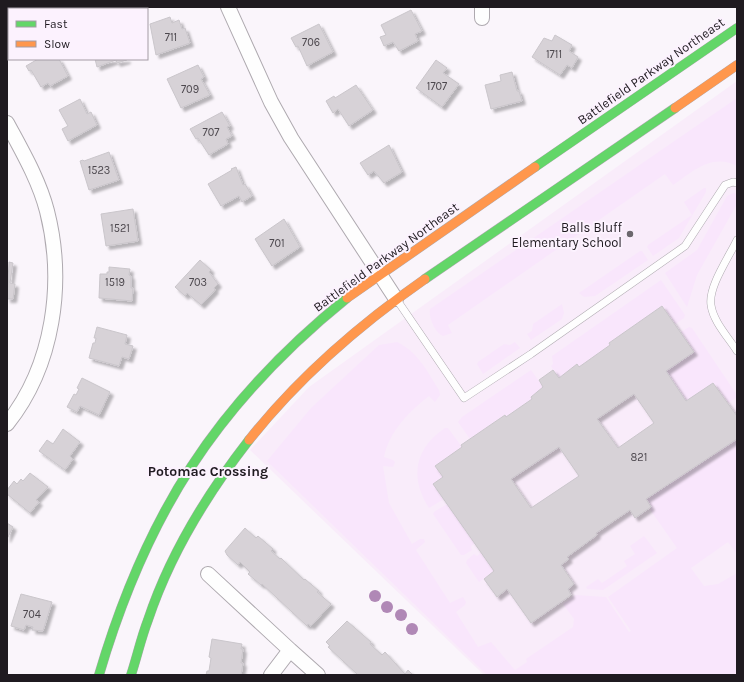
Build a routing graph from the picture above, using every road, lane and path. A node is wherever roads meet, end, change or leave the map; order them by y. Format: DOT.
graph roads {
  1 [pos="228,7"];
  2 [pos="737,28"];
  3 [pos="737,66"];
  4 [pos="7,123"];
  5 [pos="737,183"];
  6 [pos="737,240"];
  7 [pos="380,274"];
  8 [pos="396,299"];
  9 [pos="737,351"];
  10 [pos="7,424"];
  11 [pos="208,574"];
  12 [pos="290,650"];
  13 [pos="99,675"];
  14 [pos="131,675"];
  15 [pos="271,675"];
  16 [pos="318,675"];
  1 -- 7 [label="street"];
  2 -- 7 [label="main road, Battlefield Parkway Northeast"];
  3 -- 8 [label="main road"];
  4 -- 10 [label="street"];
  5 -- 8 [label="lane"];
  6 -- 9 [label="lane"];
  7 -- 8 [label="street"];
  7 -- 13 [label="main road, Battlefield Parkway Northeast"];
  8 -- 14 [label="main road"];
  11 -- 12 [label="street"];
  12 -- 15 [label="street"];
  12 -- 16 [label="street"];
}
